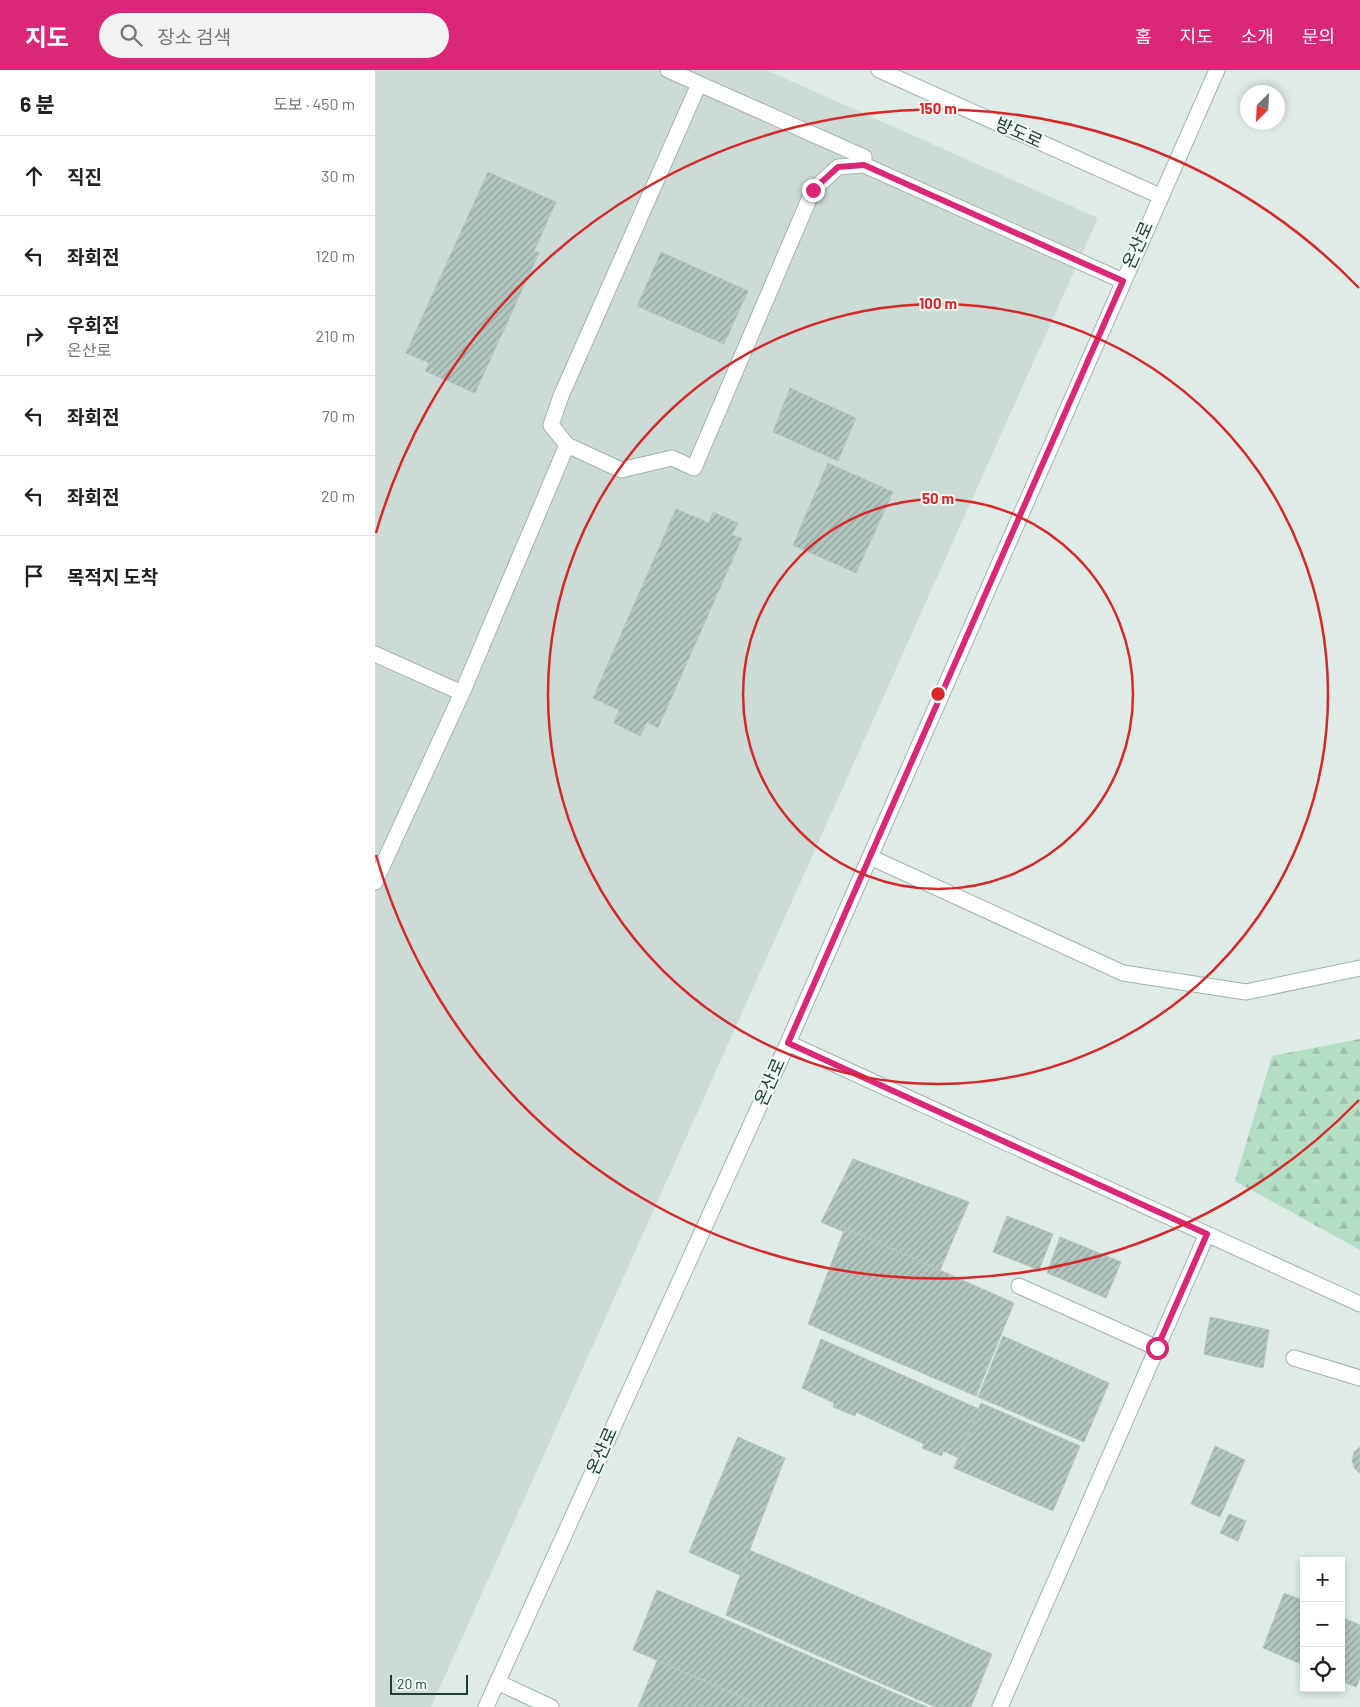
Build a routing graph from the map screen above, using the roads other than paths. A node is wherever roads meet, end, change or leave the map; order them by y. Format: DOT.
graph roads {
  1 [pos="668,70"];
  2 [pos="879,70"];
  3 [pos="1217,70"];
  4 [pos="699,84"];
  5 [pos="864,165"];
  6 [pos="1160,196"];
  7 [pos="1123,281"];
  8 [pos="567,445"];
  9 [pos="375,654"];
  10 [pos="462,693"];
  11 [pos="870,857"];
  12 [pos="375,882"];
  13 [pos="1360,968"];
  14 [pos="788,1043"];
  15 [pos="1207,1234"];
  16 [pos="1019,1286"];
  17 [pos="1360,1304"];
  18 [pos="1157,1348"];
  19 [pos="1294,1358"];
  20 [pos="1360,1378"];
  21 [pos="497,1682"];
  22 [pos="486,1707"];
  23 [pos="551,1707"];
  24 [pos="1000,1707"];
  1 -- 4 [label="street"];
  2 -- 6 [label="street, 방도로"];
  3 -- 6 [label="street, 온산로"];
  4 -- 5 [label="street"];
  4 -- 8 [label="street"];
  5 -- 7 [label="street"];
  5 -- 8 [label="street"];
  6 -- 7 [label="street, 온산로"];
  7 -- 11 [label="street, 온산로"];
  8 -- 10 [label="street"];
  9 -- 10 [label="street"];
  10 -- 12 [label="street"];
  11 -- 13 [label="street"];
  11 -- 14 [label="street, 온산로"];
  14 -- 15 [label="street"];
  14 -- 21 [label="street, 온산로"];
  15 -- 17 [label="street"];
  15 -- 18 [label="street"];
  16 -- 18 [label="street"];
  18 -- 24 [label="street"];
  19 -- 20 [label="street"];
  21 -- 22 [label="street, 온산로"];
  21 -- 23 [label="street"];
}
